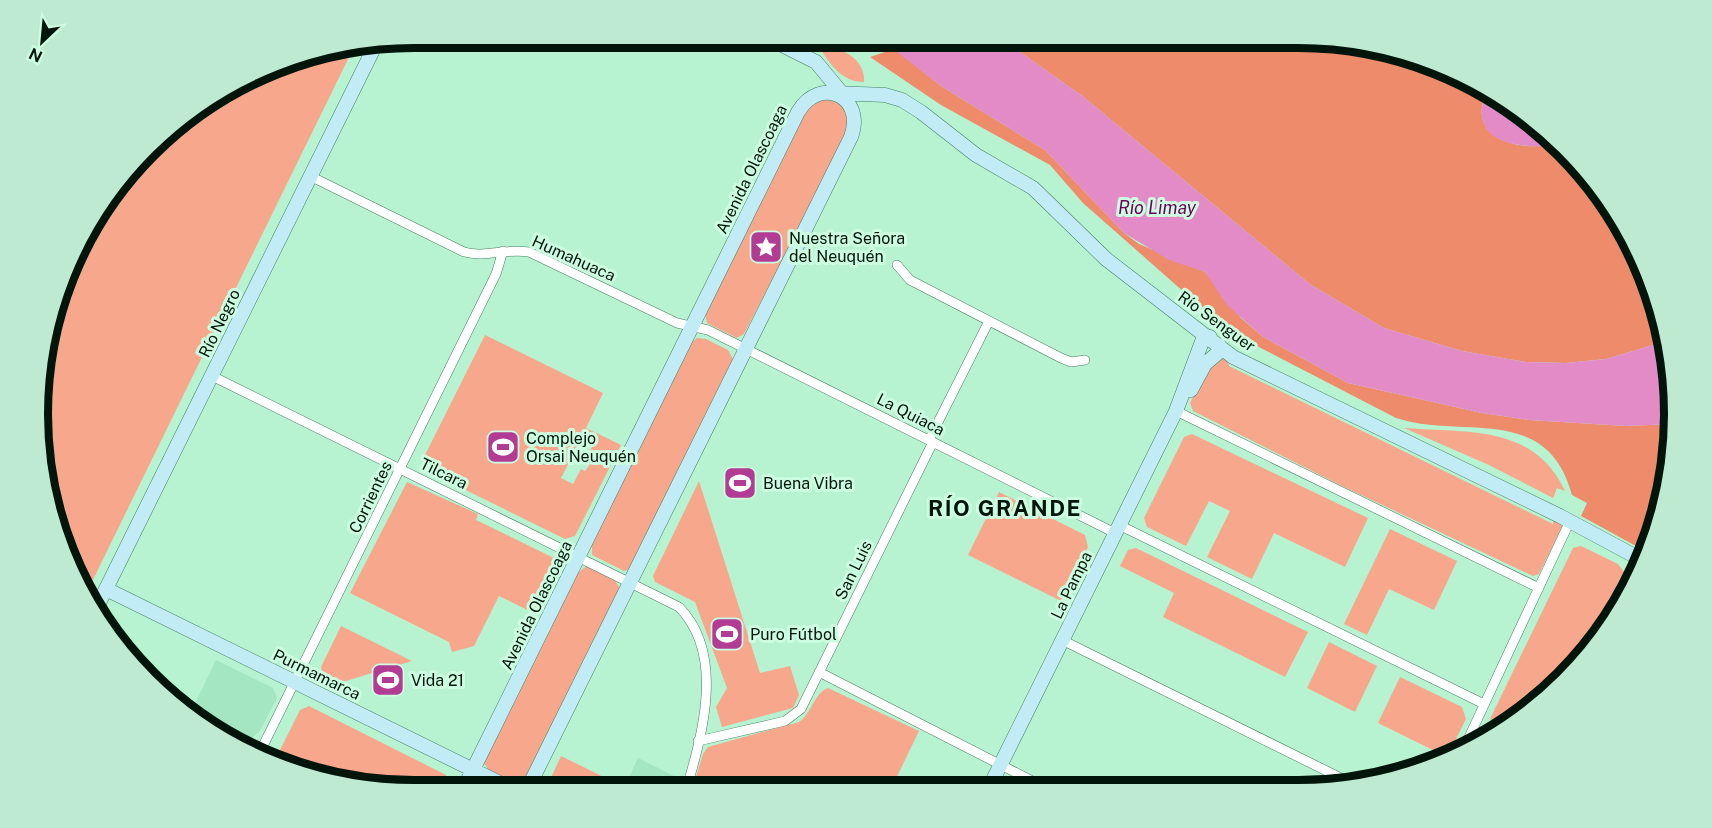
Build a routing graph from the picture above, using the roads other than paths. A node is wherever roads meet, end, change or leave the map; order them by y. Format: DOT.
graph roads {
  1 [pos="788,48"];
  2 [pos="372,50"];
  3 [pos="841,96"];
  4 [pos="310,176"];
  5 [pos="503,251"];
  6 [pos="897,265"];
  7 [pos="989,321"];
  8 [pos="692,327"];
  9 [pos="1214,341"];
  10 [pos="746,348"];
  11 [pos="1085,360"];
  12 [pos="212,376"];
  13 [pos="1176,411"];
  14 [pos="931,441"];
  15 [pos="400,468"];
  16 [pos="1570,521"];
  17 [pos="1117,529"];
  18 [pos="579,556"];
  19 [pos="1635,556"];
  20 [pos="630,581"];
  21 [pos="1539,588"];
  22 [pos="106,589"];
  23 [pos="100,601"];
  24 [pos="1062,640"];
  25 [pos="819,672"];
  26 [pos="295,682"];
  27 [pos="1484,704"];
  28 [pos="1469,737"];
  29 [pos="698,741"];
  30 [pos="263,747"];
  31 [pos="1001,765"];
  32 [pos="474,770"];
  33 [pos="1340,778"];
  34 [pos="469,780"];
  35 [pos="494,780"];
  36 [pos="532,780"];
  37 [pos="688,780"];
  38 [pos="994,780"];
  39 [pos="1030,780"];
  1 -- 3 [label="main road"];
  2 -- 4 [label="main road, Río Negro"];
  3 -- 8 [label="main road, Avenida Olascoaga"];
  3 -- 9 [label="main road, Río Senguer"];
  3 -- 10 [label="main road"];
  4 -- 5 [label="street, Humahuaca"];
  4 -- 12 [label="main road, Río Negro"];
  5 -- 8 [label="street, Humahuaca"];
  5 -- 15 [label="street, Corrientes"];
  6 -- 7 [label="street"];
  7 -- 11 [label="street"];
  7 -- 14 [label="street, San Luis"];
  8 -- 10 [label="street, La Quiaca"];
  8 -- 18 [label="main road, Avenida Olascoaga"];
  9 -- 13 [label="main road, La Pampa"];
  9 -- 16 [label="main road, Río Senguer"];
  10 -- 14 [label="street, La Quiaca"];
  10 -- 20 [label="main road"];
  12 -- 15 [label="street, Tilcara"];
  12 -- 22 [label="main road, Río Negro"];
  13 -- 17 [label="main road, La Pampa"];
  13 -- 21 [label="street"];
  14 -- 17 [label="street, La Quiaca"];
  14 -- 25 [label="street, San Luis"];
  15 -- 18 [label="street, Tilcara"];
  15 -- 26 [label="street, Corrientes"];
  16 -- 19 [label="main road, Río Senguer"];
  16 -- 21 [label="street"];
  17 -- 24 [label="main road, La Pampa"];
  17 -- 27 [label="street, La Quiaca"];
  18 -- 20 [label="street, Tilcara"];
  18 -- 32 [label="main road, Avenida Olascoaga"];
  20 -- 29 [label="street, Tilcara"];
  20 -- 36 [label="main road"];
  21 -- 27 [label="street"];
  22 -- 23 [label="main road, Río Negro"];
  22 -- 26 [label="main road, Purmamarca"];
  24 -- 31 [label="main road, La Pampa"];
  24 -- 33 [label="street"];
  25 -- 29 [label="street, San Luis"];
  25 -- 31 [label="street"];
  26 -- 30 [label="street, Corrientes"];
  26 -- 32 [label="main road, Purmamarca"];
  27 -- 28 [label="street"];
  29 -- 37 [label="street, Tilcara"];
  31 -- 38 [label="main road, La Pampa"];
  31 -- 39 [label="street"];
  32 -- 34 [label="main road, Avenida Olascoaga"];
  32 -- 35 [label="main road, Purmamarca"];
}
